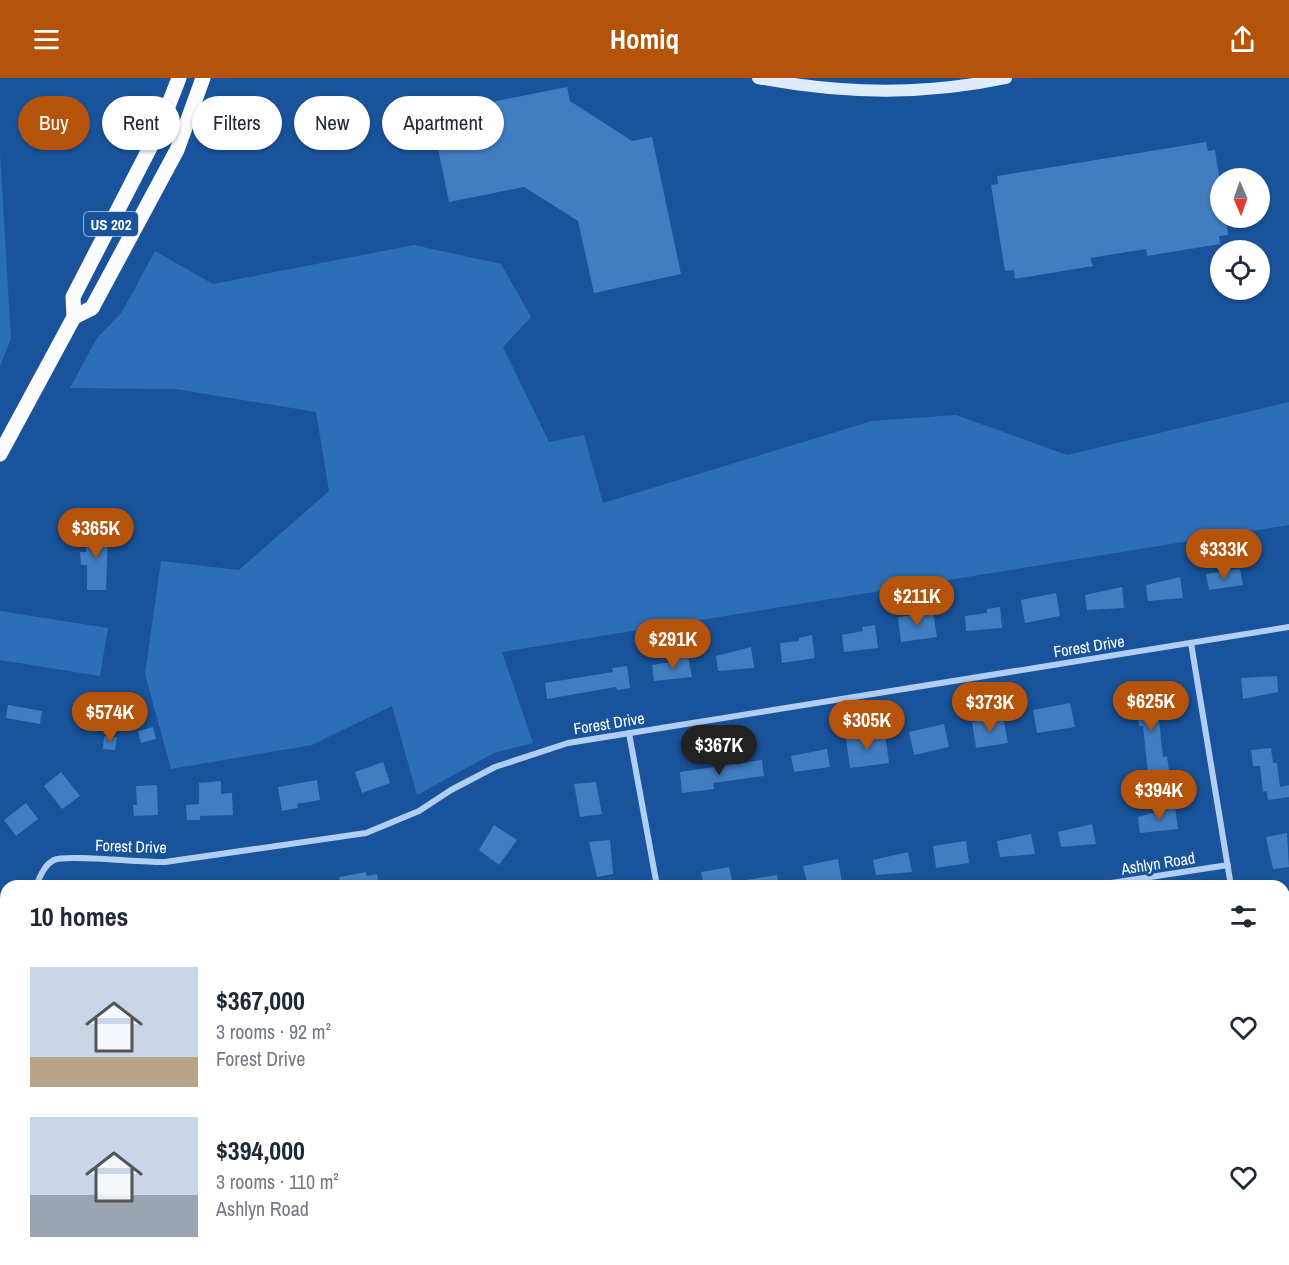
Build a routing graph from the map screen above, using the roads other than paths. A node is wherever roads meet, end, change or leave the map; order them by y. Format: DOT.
graph roads {
  1 [pos="179,78"];
  2 [pos="203,78"];
  3 [pos="758,78"];
  4 [pos="1006,78"];
  5 [pos="74,317"];
  6 [pos="0,454"];
  7 [pos="1289,627"];
  8 [pos="1191,643"];
  9 [pos="629,733"];
  10 [pos="1228,865"];
  11 [pos="39,880"];
  12 [pos="656,880"];
  13 [pos="1131,880"];
  14 [pos="1230,880"];
  1 -- 5 [label="main road, US 202"];
  2 -- 5 [label="main road, US 202"];
  3 -- 4 [label="street"];
  5 -- 6 [label="main road, US 202"];
  7 -- 8 [label="street, Forest Drive"];
  8 -- 9 [label="street, Forest Drive"];
  8 -- 10 [label="street"];
  9 -- 11 [label="street, Forest Drive"];
  9 -- 12 [label="street"];
  10 -- 13 [label="street, Ashlyn Road"];
  10 -- 14 [label="street"];
}
